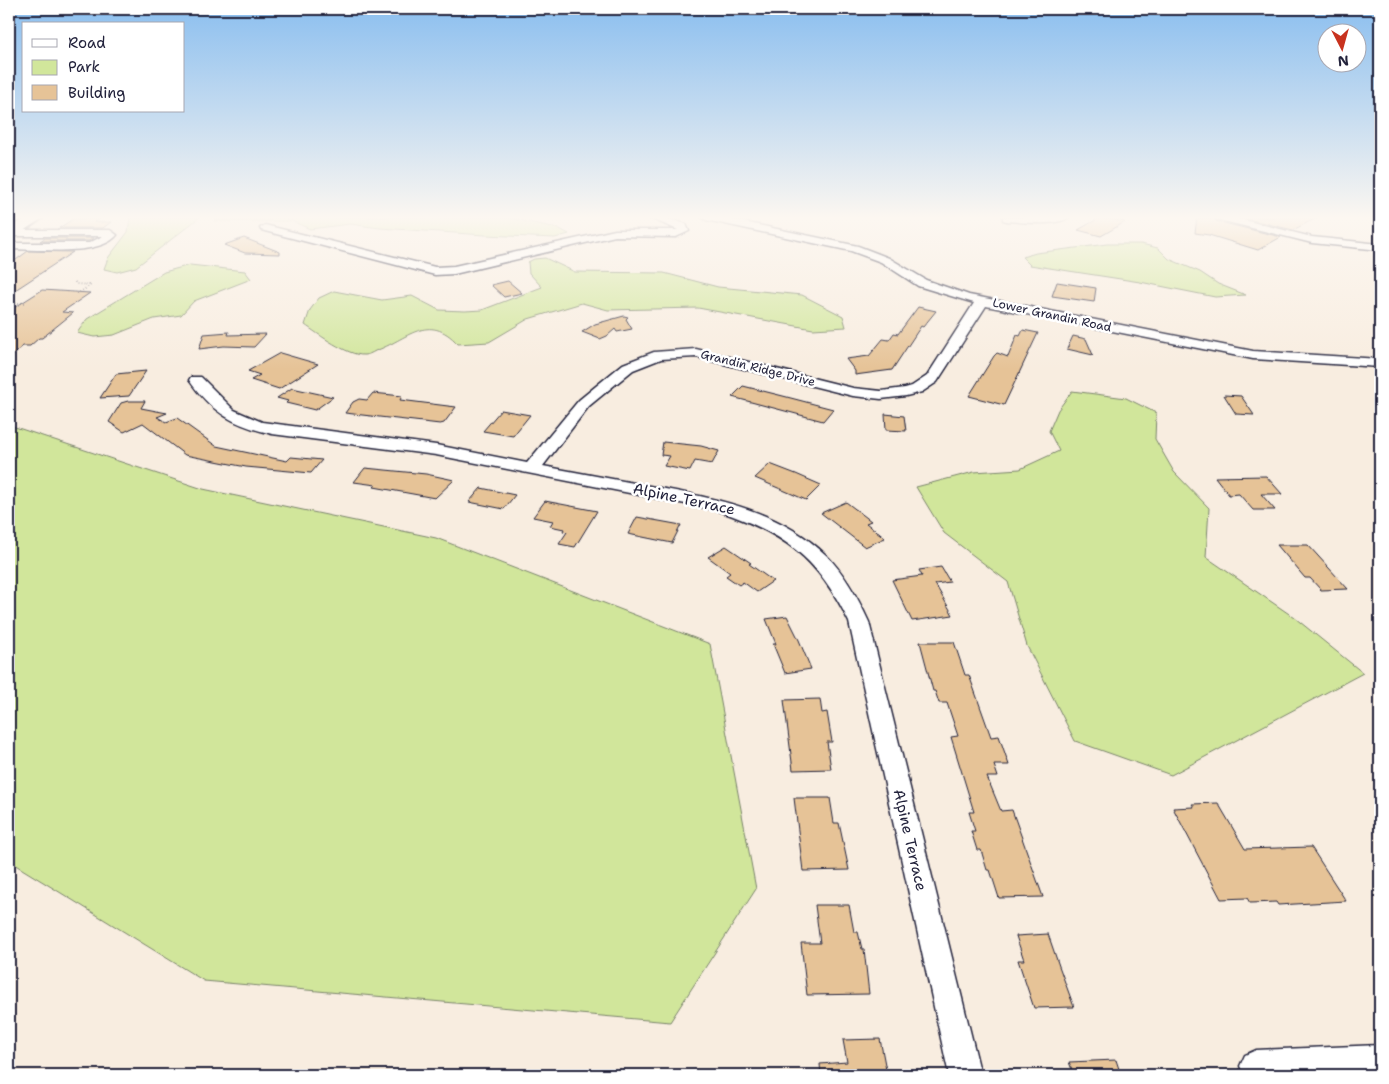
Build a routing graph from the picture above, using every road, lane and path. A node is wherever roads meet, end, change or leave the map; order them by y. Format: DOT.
graph roads {
  1 [pos="422,268"];
  2 [pos="465,268"];
  3 [pos="898,268"];
  4 [pos="75,282"];
  5 [pos="77,294"];
  6 [pos="983,300"];
  7 [pos="9,303"];
  8 [pos="26,303"];
  9 [pos="1380,363"];
  10 [pos="196,380"];
  11 [pos="532,468"];
  12 [pos="1380,1061"];
  13 [pos="1256,1066"];
  14 [pos="965,1075"];
  1 -- 2 [label="lane"];
  3 -- 6 [label="street, Lower Grandin Road"];
  4 -- 5 [label="path"];
  6 -- 9 [label="street, Lower Grandin Road"];
  6 -- 11 [label="street, Grandin Ridge Drive"];
  7 -- 8 [label="path"];
  10 -- 11 [label="street, Alpine Terrace"];
  11 -- 14 [label="street, Alpine Terrace"];
  12 -- 13 [label="street"];
}
